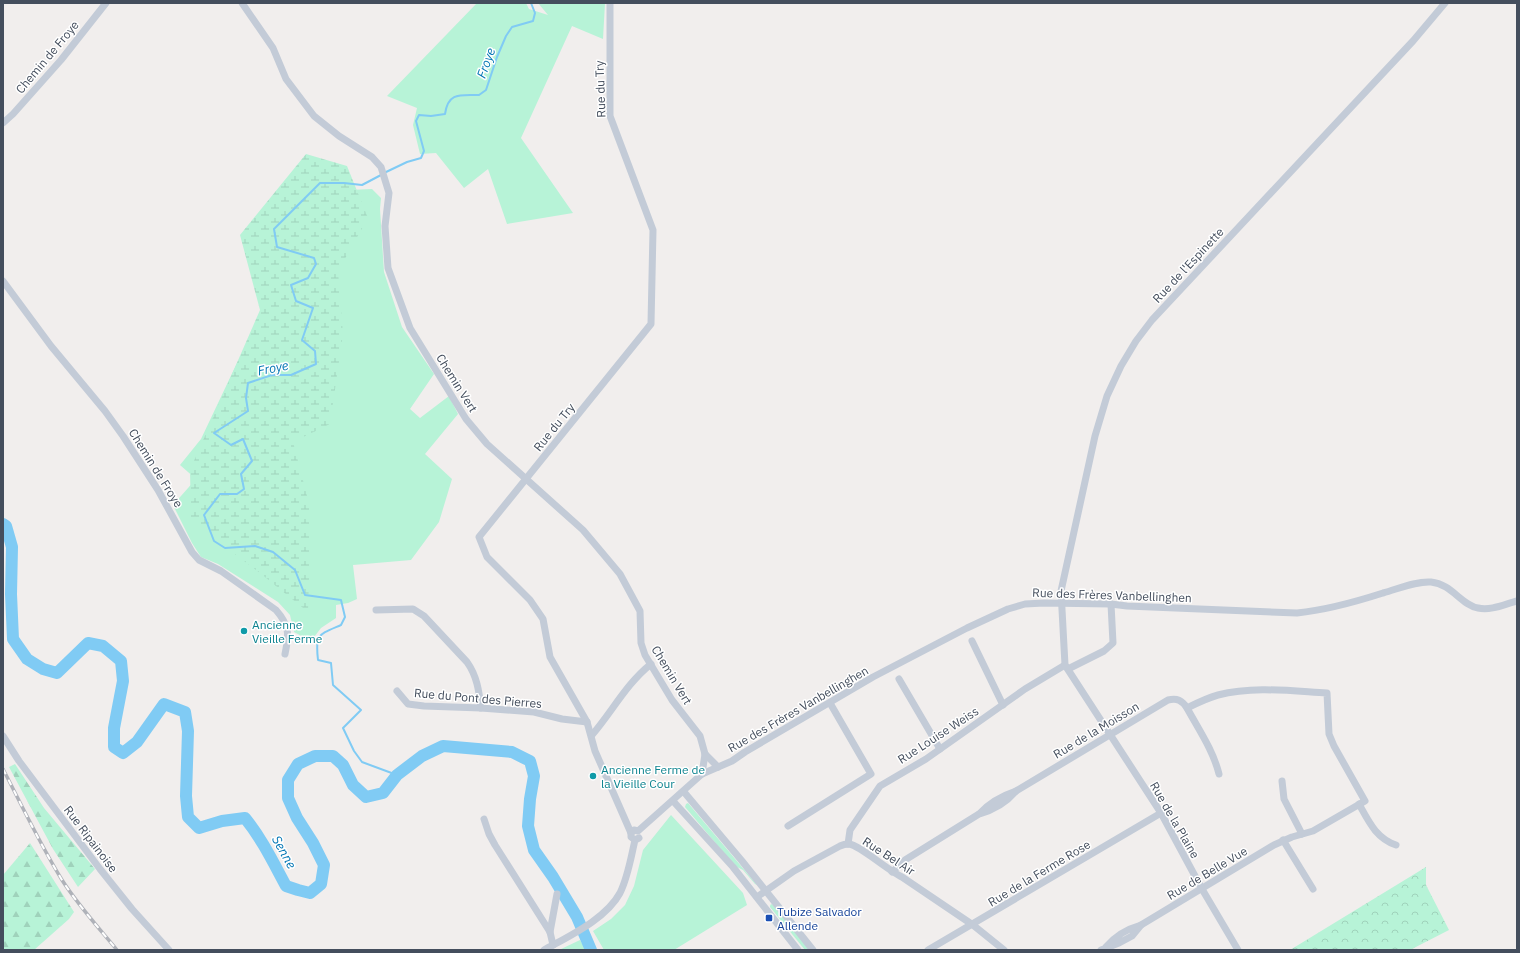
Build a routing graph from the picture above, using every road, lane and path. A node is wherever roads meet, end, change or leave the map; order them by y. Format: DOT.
graph roads {
  1 [pos="106,3"];
  2 [pos="242,3"];
  3 [pos="610,3"];
  4 [pos="1445,3"];
  5 [pos="3,123"];
  6 [pos="3,281"];
  7 [pos="526,479"];
  8 [pos="1517,601"];
  9 [pos="1061,603"];
  10 [pos="1111,604"];
  11 [pos="376,610"];
  12 [pos="972,641"];
  13 [pos="285,654"];
  14 [pos="651,664"];
  15 [pos="1066,667"];
  16 [pos="899,679"];
  17 [pos="397,691"];
  18 [pos="830,703"];
  19 [pos="1003,704"];
  20 [pos="481,708"];
  21 [pos="1187,708"];
  22 [pos="587,722"];
  23 [pos="592,735"];
  24 [pos="1109,735"];
  25 [pos="3,736"];
  26 [pos="940,749"];
  27 [pos="705,754"];
  28 [pos="718,768"];
  29 [pos="702,774"];
  30 [pos="1219,774"];
  31 [pos="1282,781"];
  32 [pos="684,792"];
  33 [pos="673,801"];
  34 [pos="1362,802"];
  35 [pos="1161,813"];
  36 [pos="484,819"];
  37 [pos="788,826"];
  38 [pos="634,832"];
  39 [pos="1302,834"];
  40 [pos="1283,840"];
  41 [pos="848,844"];
  42 [pos="1396,845"];
  43 [pos="892,872"];
  44 [pos="1202,889"];
  45 [pos="1313,889"];
  46 [pos="766,891"];
  47 [pos="557,894"];
  48 [pos="757,897"];
  49 [pos="972,925"];
  50 [pos="550,932"];
  51 [pos="553,945"];
  52 [pos="1103,949"];
  53 [pos="169,950"];
  54 [pos="544,950"];
  55 [pos="798,950"];
  56 [pos="813,950"];
  57 [pos="928,950"];
  58 [pos="1004,950"];
  59 [pos="1238,950"];
  1 -- 5 [label="street, Chemin de Froye"];
  2 -- 7 [label="street, Chemin Vert"];
  3 -- 7 [label="street, Rue du Try"];
  4 -- 9 [label="street, Rue de l'Espinette"];
  6 -- 13 [label="street, Chemin de Froye"];
  7 -- 14 [label="street, Chemin Vert"];
  7 -- 22 [label="street, Rue du Try"];
  8 -- 10 [label="street, Rue des Frères Vanbellinghen"];
  9 -- 10 [label="street, Rue des Frères Vanbellinghen"];
  9 -- 15 [label="street, Rue de l'Espinette"];
  9 -- 18 [label="street, Rue des Frères Vanbellinghen"];
  10 -- 15 [label="street, Rue Louise Weiss"];
  11 -- 20 [label="street"];
  12 -- 19 [label="street"];
  14 -- 23 [label="street"];
  14 -- 27 [label="street, Chemin Vert"];
  15 -- 19 [label="street, Rue Louise Weiss"];
  15 -- 24 [label="street, Rue de la Plaine"];
  16 -- 26 [label="street"];
  17 -- 20 [label="street, Rue du Pont des Pierres"];
  18 -- 28 [label="street, Rue des Frères Vanbellinghen"];
  18 -- 37 [label="street"];
  19 -- 26 [label="street, Rue Louise Weiss"];
  20 -- 22 [label="street, Rue du Pont des Pierres"];
  21 -- 24 [label="street, Rue de la Moisson"];
  21 -- 30 [label="street"];
  21 -- 34 [label="street"];
  22 -- 23 [label="street, Rue du Try"];
  23 -- 38 [label="street, Rue du Try"];
  24 -- 35 [label="street, Rue de la Plaine"];
  24 -- 43 [label="street, Rue de la Moisson"];
  25 -- 53 [label="street, Rue Ripainoise"];
  26 -- 41 [label="street, Rue Louise Weiss"];
  27 -- 28 [label="street, Chemin Vert"];
  27 -- 29 [label="street, Chemin Vert"];
  28 -- 29 [label="street, Rue des Frères Vanbellinghen"];
  29 -- 32 [label="street, Rue des Frères Vanbellinghen"];
  31 -- 39 [label="street"];
  32 -- 33 [label="street, Rue des Frères Vanbellinghen"];
  32 -- 46 [label="street"];
  33 -- 38 [label="street, Rue des Frères Vanbellinghen"];
  33 -- 48 [label="street"];
  34 -- 39 [label="street, Rue de Belle Vue"];
  34 -- 42 [label="street"];
  35 -- 44 [label="street, Rue de la Plaine"];
  35 -- 49 [label="street, Rue de la Ferme Rose"];
  36 -- 50 [label="street"];
  38 -- 51 [label="street"];
  39 -- 40 [label="street, Rue de Belle Vue"];
  40 -- 44 [label="street, Rue de Belle Vue"];
  40 -- 45 [label="street"];
  41 -- 43 [label="street, Rue Bel Air"];
  41 -- 46 [label="street, Rue Bel Air"];
  43 -- 49 [label="street, Rue Bel Air"];
  44 -- 52 [label="street, Rue de Belle Vue"];
  44 -- 59 [label="street, Rue de la Plaine"];
  46 -- 48 [label="street, Rue Bel Air"];
  46 -- 56 [label="street"];
  47 -- 50 [label="street"];
  48 -- 55 [label="street"];
  49 -- 57 [label="street, Rue de la Ferme Rose"];
  49 -- 58 [label="street, Rue Bel Air"];
  50 -- 51 [label="street"];
  51 -- 54 [label="street"];
}
